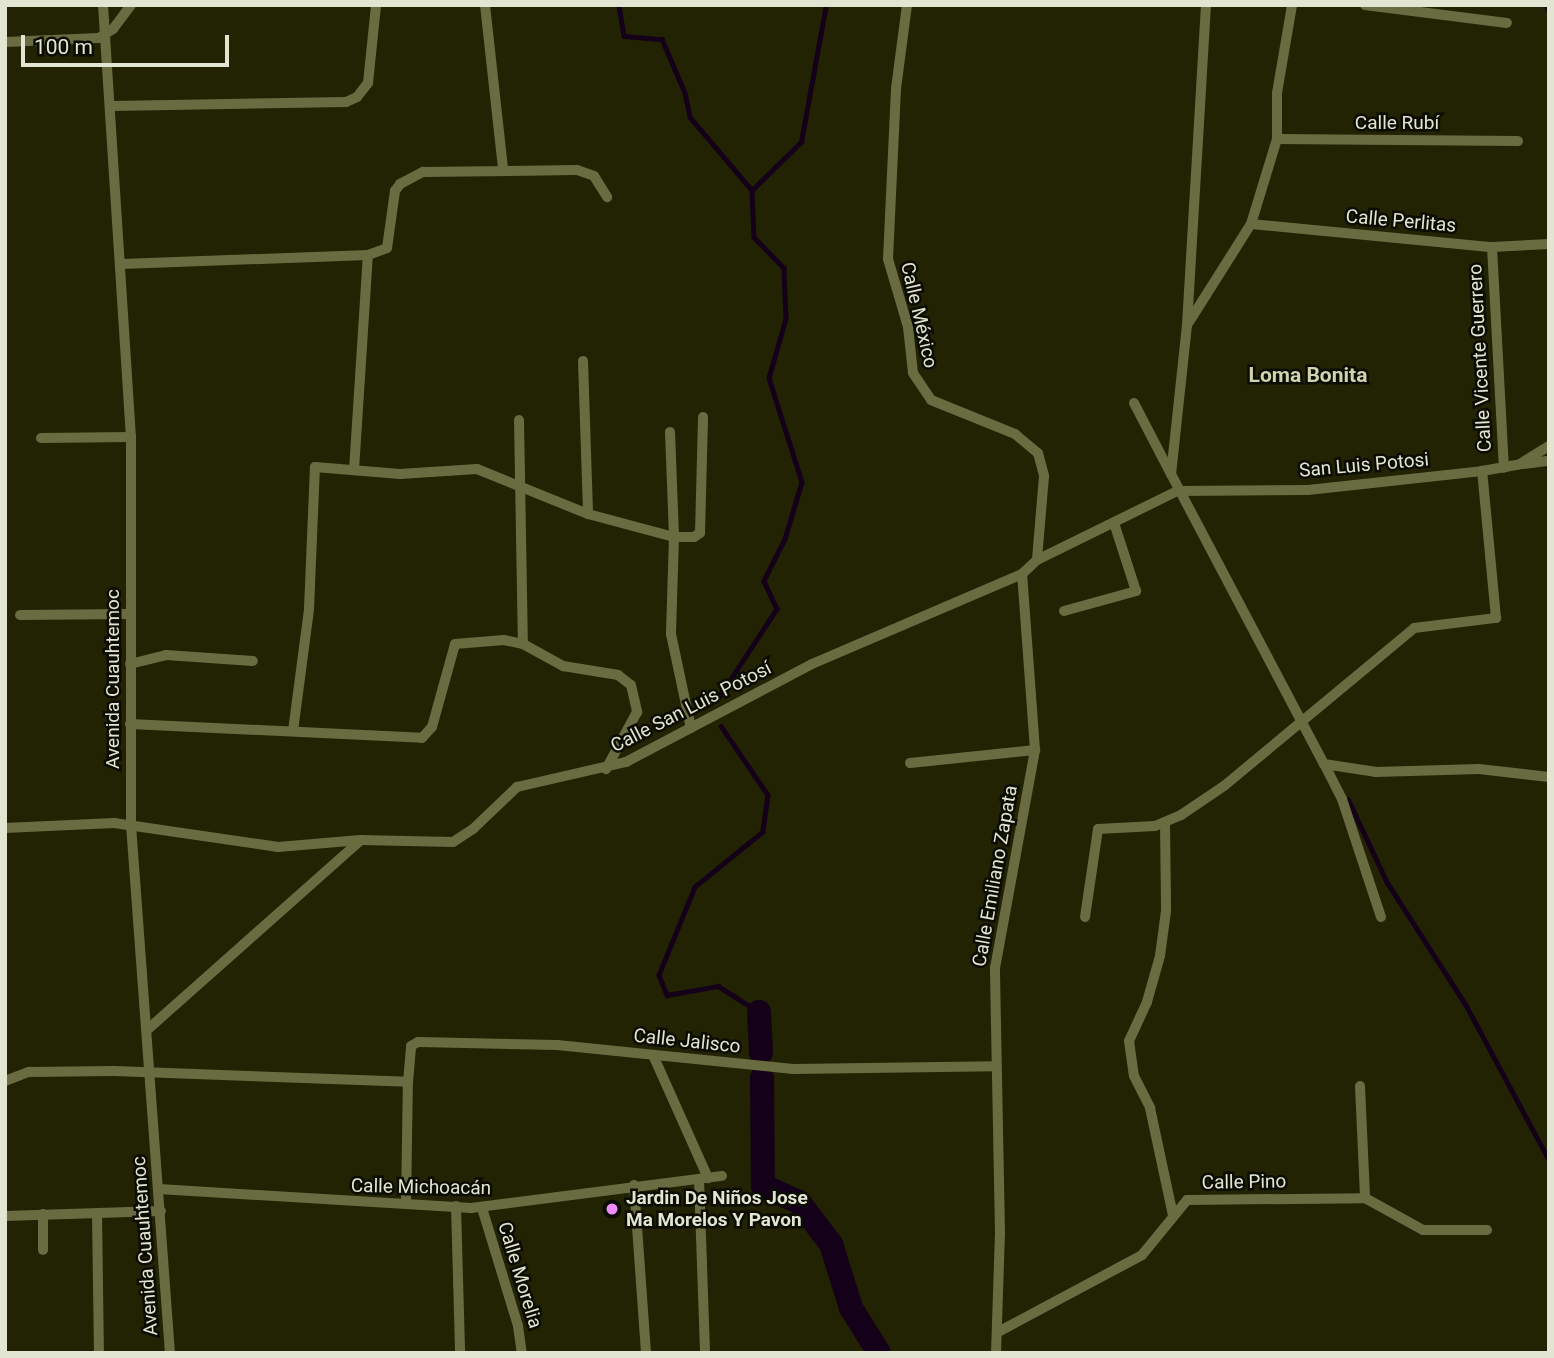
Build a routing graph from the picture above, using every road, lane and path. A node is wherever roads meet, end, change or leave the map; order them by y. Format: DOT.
graph roads {
  1 [pos="103,5"];
  2 [pos="131,5"];
  3 [pos="376,5"];
  4 [pos="485,5"];
  5 [pos="907,5"];
  6 [pos="1206,5"];
  7 [pos="1292,5"];
  8 [pos="1365,5"];
  9 [pos="1463,5"];
  10 [pos="1462,19"];
  11 [pos="1507,23"];
  12 [pos="106,35"];
  13 [pos="5,42"];
  14 [pos="113,106"];
  15 [pos="1277,139"];
  16 [pos="1518,141"];
  17 [pos="503,168"];
  18 [pos="607,197"];
  19 [pos="1251,224"];
  20 [pos="1549,244"];
  21 [pos="1492,247"];
  22 [pos="368,255"];
  23 [pos="121,264"];
  24 [pos="1190,281"];
  25 [pos="1212,286"];
  26 [pos="1187,325"];
  27 [pos="583,361"];
  28 [pos="1134,403"];
  29 [pos="703,417"];
  30 [pos="519,420"];
  31 [pos="670,432"];
  32 [pos="131,437"];
  33 [pos="41,438"];
  34 [pos="1549,446"];
  35 [pos="1549,461"];
  36 [pos="1520,464"];
  37 [pos="1504,468"];
  38 [pos="354,470"];
  39 [pos="1482,471"];
  40 [pos="1171,474"];
  41 [pos="522,487"];
  42 [pos="1177,491"];
  43 [pos="588,514"];
  44 [pos="1114,523"];
  45 [pos="674,537"];
  46 [pos="1037,560"];
  47 [pos="1022,574"];
  48 [pos="1064,611"];
  49 [pos="130,614"];
  50 [pos="20,615"];
  51 [pos="523,644"];
  52 [pos="253,661"];
  53 [pos="130,664"];
  54 [pos="1302,722"];
  55 [pos="130,724"];
  56 [pos="691,727"];
  57 [pos="293,731"];
  58 [pos="1035,750"];
  59 [pos="910,763"];
  60 [pos="1324,764"];
  61 [pos="606,769"];
  62 [pos="1549,777"];
  63 [pos="1165,823"];
  64 [pos="131,825"];
  65 [pos="5,828"];
  66 [pos="361,840"];
  67 [pos="1085,917"];
  68 [pos="1381,917"];
  69 [pos="148,1030"];
  70 [pos="653,1055"];
  71 [pos="996,1066"];
  72 [pos="151,1072"];
  73 [pos="5,1081"];
  74 [pos="408,1082"];
  75 [pos="1360,1086"];
  76 [pos="722,1176"];
  77 [pos="703,1178"];
  78 [pos="634,1185"];
  79 [pos="159,1189"];
  80 [pos="1365,1198"];
  81 [pos="406,1203"];
  82 [pos="456,1206"];
  83 [pos="482,1208"];
  84 [pos="161,1211"];
  85 [pos="97,1213"];
  86 [pos="43,1214"];
  87 [pos="1173,1214"];
  88 [pos="5,1216"];
  89 [pos="1487,1230"];
  90 [pos="43,1250"];
  91 [pos="998,1332"];
  92 [pos="99,1353"];
  93 [pos="170,1353"];
  94 [pos="460,1353"];
  95 [pos="522,1353"];
  96 [pos="646,1353"];
  97 [pos="705,1353"];
  98 [pos="996,1353"];
  1 -- 12 [label="street, Avenida Cuauhtemoc"];
  2 -- 12 [label="street"];
  3 -- 14 [label="street"];
  4 -- 17 [label="street"];
  5 -- 46 [label="street, Calle México"];
  6 -- 24 [label="street"];
  7 -- 15 [label="street"];
  8 -- 10 [label="street"];
  9 -- 10 [label="street"];
  10 -- 11 [label="street"];
  12 -- 13 [label="street"];
  12 -- 14 [label="street, Avenida Cuauhtemoc"];
  14 -- 23 [label="street, Avenida Cuauhtemoc"];
  15 -- 16 [label="street, Calle Rubí"];
  15 -- 19 [label="street"];
  17 -- 18 [label="street"];
  17 -- 22 [label="street"];
  19 -- 21 [label="street, Calle Perlitas"];
  19 -- 25 [label="street"];
  20 -- 21 [label="street, Calle Perlitas"];
  21 -- 37 [label="street, Calle Vicente Guerrero"];
  22 -- 23 [label="street"];
  22 -- 38 [label="street"];
  23 -- 32 [label="street, Avenida Cuauhtemoc"];
  24 -- 25 [label="street"];
  24 -- 26 [label="street"];
  25 -- 26 [label="street"];
  26 -- 40 [label="street"];
  27 -- 43 [label="street"];
  28 -- 40 [label="street"];
  29 -- 45 [label="street"];
  30 -- 41 [label="street"];
  31 -- 45 [label="street"];
  32 -- 33 [label="street"];
  32 -- 49 [label="street, Avenida Cuauhtemoc"];
  34 -- 36 [label="street, San Luis Potosi"];
  35 -- 36 [label="street"];
  36 -- 37 [label="street, San Luis Potosi"];
  37 -- 39 [label="street, San Luis Potosi"];
  38 -- 41 [label="street"];
  38 -- 57 [label="street"];
  39 -- 42 [label="street, San Luis Potosi"];
  39 -- 54 [label="street"];
  40 -- 42 [label="street"];
  41 -- 43 [label="street"];
  41 -- 51 [label="street"];
  42 -- 44 [label="street, Calle San Luis Potosí"];
  42 -- 54 [label="street"];
  43 -- 45 [label="street"];
  44 -- 46 [label="street, Calle San Luis Potosí"];
  44 -- 48 [label="street"];
  45 -- 56 [label="street"];
  46 -- 47 [label="street, Calle San Luis Potosí"];
  47 -- 56 [label="street, Calle San Luis Potosí"];
  47 -- 58 [label="street, Calle Emiliano Zapata"];
  49 -- 50 [label="street"];
  49 -- 53 [label="street, Avenida Cuauhtemoc"];
  51 -- 57 [label="street"];
  51 -- 61 [label="street"];
  52 -- 53 [label="street"];
  53 -- 55 [label="street, Avenida Cuauhtemoc"];
  54 -- 60 [label="street"];
  54 -- 63 [label="street"];
  55 -- 57 [label="street"];
  55 -- 64 [label="street, Avenida Cuauhtemoc"];
  56 -- 61 [label="street, Calle San Luis Potosí"];
  58 -- 59 [label="street"];
  58 -- 71 [label="street, Calle Emiliano Zapata"];
  60 -- 62 [label="street"];
  60 -- 68 [label="street"];
  61 -- 66 [label="street, Calle San Luis Potosí"];
  63 -- 67 [label="street"];
  63 -- 87 [label="street"];
  64 -- 65 [label="street, Calle San Luis Potosí"];
  64 -- 66 [label="street, Calle San Luis Potosí"];
  64 -- 69 [label="street, Avenida Cuauhtemoc"];
  66 -- 69 [label="street"];
  69 -- 72 [label="street, Avenida Cuauhtemoc"];
  70 -- 71 [label="street, Calle Jalisco"];
  70 -- 74 [label="street, Calle Jalisco"];
  70 -- 77 [label="street"];
  71 -- 91 [label="street, Calle Emiliano Zapata"];
  72 -- 73 [label="street"];
  72 -- 74 [label="street"];
  72 -- 79 [label="street, Avenida Cuauhtemoc"];
  74 -- 81 [label="street, Calle Jalisco"];
  75 -- 80 [label="street"];
  76 -- 77 [label="street, Calle Michoacán"];
  77 -- 78 [label="street, Calle Michoacán"];
  77 -- 97 [label="street"];
  78 -- 83 [label="street, Calle Michoacán"];
  78 -- 96 [label="street"];
  79 -- 81 [label="street, Calle Michoacán"];
  79 -- 84 [label="street, Avenida Cuauhtemoc"];
  80 -- 87 [label="street, Calle Pino"];
  80 -- 89 [label="street, Calle Pino"];
  81 -- 82 [label="street, Calle Michoacán"];
  82 -- 83 [label="street, Calle Michoacán"];
  82 -- 94 [label="street"];
  83 -- 95 [label="street, Calle Morelia"];
  84 -- 85 [label="street"];
  84 -- 93 [label="street, Avenida Cuauhtemoc"];
  85 -- 86 [label="street"];
  85 -- 92 [label="street"];
  86 -- 88 [label="street"];
  86 -- 90 [label="street"];
  87 -- 91 [label="street"];
  91 -- 98 [label="street, Calle Emiliano Zapata"];
}
